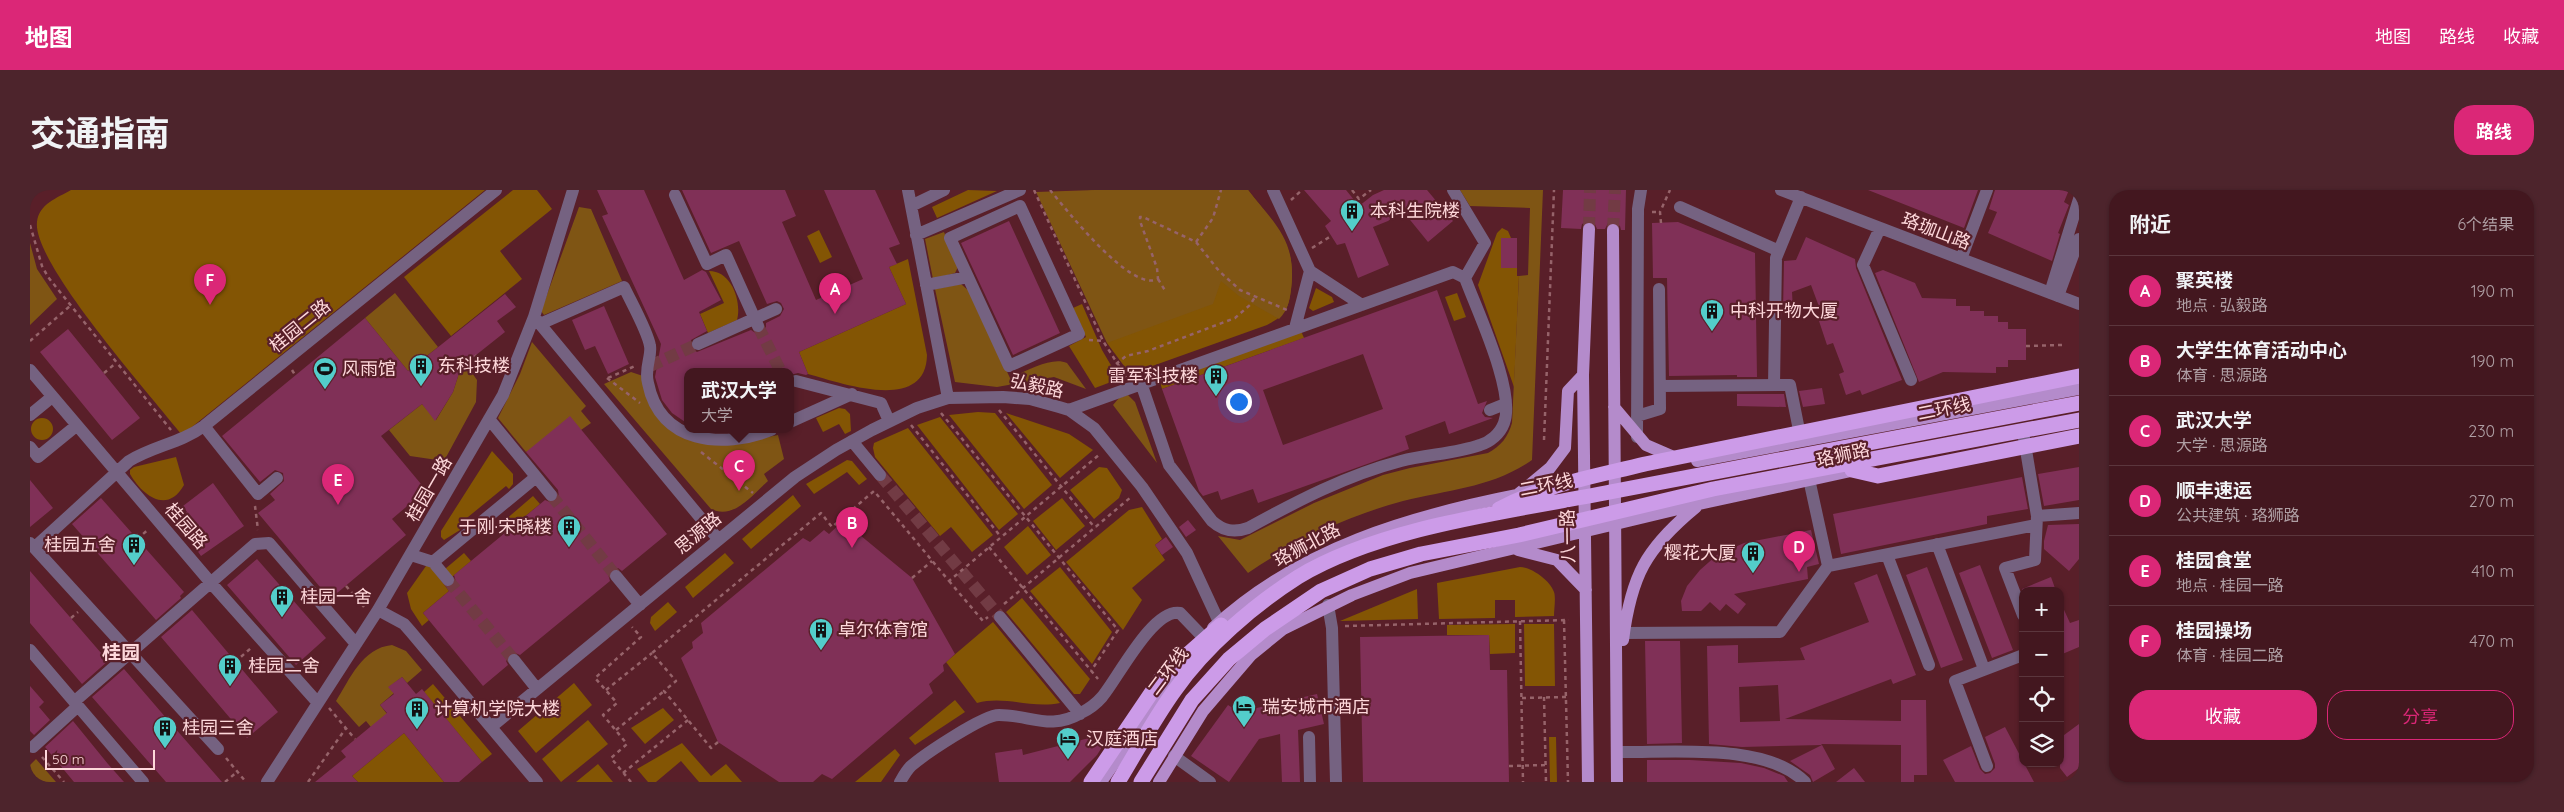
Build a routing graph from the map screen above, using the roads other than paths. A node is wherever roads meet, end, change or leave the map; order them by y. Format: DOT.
graph roads {
  1 [pos="496,190"];
  2 [pos="573,190"];
  3 [pos="908,190"];
  4 [pos="944,190"];
  5 [pos="1020,190"];
  6 [pos="1273,190"];
  7 [pos="1453,190"];
  8 [pos="1641,190"];
  9 [pos="1781,190"];
  10 [pos="1987,190"];
  11 [pos="675,195"];
  12 [pos="1800,197"];
  13 [pos="2079,199"];
  14 [pos="911,206"];
  15 [pos="1680,207"];
  16 [pos="1880,228"];
  17 [pos="1589,229"];
  18 [pos="1614,230"];
  19 [pos="916,235"];
  20 [pos="2079,239"];
  21 [pos="1778,250"];
  22 [pos="1961,259"];
  23 [pos="1310,271"];
  24 [pos="968,277"];
  25 [pos="1465,278"];
  26 [pos="926,285"];
  27 [pos="1659,289"];
  28 [pos="2054,295"];
  29 [pos="2079,304"];
  30 [pos="1362,305"];
  31 [pos="776,309"];
  32 [pos="537,320"];
  33 [pos="757,322"];
  34 [pos="1297,322"];
  35 [pos="698,344"];
  36 [pos="30,370"];
  37 [pos="1583,375"];
  38 [pos="2079,376"];
  39 [pos="1911,380"];
  40 [pos="796,381"];
  41 [pos="1137,385"];
  42 [pos="1774,385"];
  43 [pos="1660,386"];
  44 [pos="2079,389"];
  45 [pos="852,394"];
  46 [pos="52,397"];
  47 [pos="948,398"];
  48 [pos="2079,402"];
  49 [pos="1506,404"];
  50 [pos="1614,407"];
  51 [pos="1069,410"];
  52 [pos="1490,410"];
  53 [pos="30,415"];
  54 [pos="1637,416"];
  55 [pos="490,419"];
  56 [pos="794,420"];
  57 [pos="2079,420"];
  58 [pos="889,421"];
  59 [pos="76,426"];
  60 [pos="204,426"];
  61 [pos="2079,427"];
  62 [pos="684,431"];
  63 [pos="686,433"];
  64 [pos="760,433"];
  65 [pos="2079,436"];
  66 [pos="1637,437"];
  67 [pos="2024,438"];
  68 [pos="852,441"];
  69 [pos="1802,442"];
  70 [pos="30,447"];
  71 [pos="1691,462"];
  72 [pos="1852,470"];
  73 [pos="116,472"];
  74 [pos="880,475"];
  75 [pos="536,477"];
  76 [pos="1615,477"];
  77 [pos="277,478"];
  78 [pos="1810,480"];
  79 [pos="1584,483"];
  80 [pos="551,495"];
  81 [pos="1516,496"];
  82 [pos="1699,504"];
  83 [pos="2079,513"];
  84 [pos="1487,516"];
  85 [pos="2037,520"];
  86 [pos="1616,525"];
  87 [pos="1585,532"];
  88 [pos="718,539"];
  89 [pos="1937,544"];
  90 [pos="33,545"];
  91 [pos="1516,549"];
  92 [pos="411,555"];
  93 [pos="1886,555"];
  94 [pos="433,562"];
  95 [pos="1828,566"];
  96 [pos="616,576"];
  97 [pos="448,580"];
  98 [pos="211,583"];
  99 [pos="1586,590"];
  100 [pos="640,605"];
  101 [pos="1328,605"];
  102 [pos="2019,605"];
  103 [pos="1252,612"];
  104 [pos="375,613"];
  105 [pos="995,617"];
  106 [pos="1219,622"];
  107 [pos="1624,633"];
  108 [pos="1203,637"];
  109 [pos="356,644"];
  110 [pos="30,650"];
  111 [pos="132,653"];
  112 [pos="2019,656"];
  113 [pos="514,660"];
  114 [pos="1929,666"];
  115 [pos="1984,669"];
  116 [pos="1616,687"];
  117 [pos="537,689"];
  118 [pos="320,700"];
  119 [pos="76,703"];
  120 [pos="1080,714"];
  121 [pos="491,727"];
  122 [pos="1309,737"];
  123 [pos="33,747"];
  124 [pos="1617,752"];
  125 [pos="221,753"];
  126 [pos="1174,756"];
  127 [pos="1987,766"];
  128 [pos="1206,781"];
  129 [pos="142,782"];
  130 [pos="267,782"];
  131 [pos="537,782"];
  132 [pos="900,782"];
  133 [pos="1091,782"];
  134 [pos="1101,782"];
  135 [pos="1118,782"];
  136 [pos="1141,782"];
  137 [pos="1159,782"];
  138 [pos="1310,782"];
  139 [pos="1336,782"];
  140 [pos="1588,782"];
  141 [pos="1617,782"];
  142 [pos="1805,782"];
  1 -- 60 [label="street, 桂园二路"];
  2 -- 32 [label="street, 桂园一路"];
  3 -- 14 [label="street"];
  4 -- 14 [label="street"];
  5 -- 19 [label="street"];
  6 -- 23 [label="street"];
  7 -- 25 [label="street"];
  8 -- 54 [label="street"];
  9 -- 12 [label="street, 珞珈山路"];
  10 -- 22 [label="street"];
  11 -- 33 [label="street"];
  12 -- 16 [label="street, 珞珈山路"];
  12 -- 21 [label="street"];
  13 -- 28 [label="street"];
  14 -- 19 [label="street"];
  15 -- 21 [label="street"];
  16 -- 22 [label="street, 珞珈山路"];
  16 -- 39 [label="street"];
  17 -- 37 [label="main road, 八一路"];
  18 -- 50 [label="main road"];
  19 -- 26 [label="street"];
  20 -- 28 [label="street"];
  21 -- 42 [label="street"];
  22 -- 28 [label="street, 珞珈山路"];
  23 -- 30 [label="street"];
  23 -- 34 [label="street"];
  24 -- 24 [label="street"];
  24 -- 26 [label="street"];
  25 -- 30 [label="street"];
  25 -- 49 [label="street"];
  26 -- 47 [label="street"];
  27 -- 43 [label="street"];
  28 -- 29 [label="street, 珞珈山路"];
  30 -- 34 [label="street"];
  31 -- 33 [label="street"];
  32 -- 55 [label="street, 桂园一路"];
  32 -- 62 [label="street"];
  32 -- 88 [label="street"];
  33 -- 35 [label="street"];
  34 -- 41 [label="street"];
  36 -- 46 [label="street, 桂园路"];
  37 -- 79 [label="main road, 八一路"];
  37 -- 81 [label="main road"];
  38 -- 84 [label="highway"];
  40 -- 45 [label="street"];
  41 -- 49 [label="street"];
  41 -- 51 [label="street"];
  42 -- 43 [label="street"];
  42 -- 69 [label="street"];
  43 -- 54 [label="street"];
  44 -- 69 [label="main road, 珞狮路"];
  45 -- 56 [label="street"];
  45 -- 58 [label="street"];
  46 -- 53 [label="street"];
  46 -- 59 [label="street, 桂园路"];
  47 -- 51 [label="street, 弘毅路"];
  47 -- 58 [label="street, 思源路"];
  48 -- 84 [label="highway, 二环线"];
  49 -- 52 [label="street"];
  50 -- 66 [label="main road"];
  50 -- 76 [label="main road"];
  51 -- 106 [label="street, 弘毅路"];
  54 -- 66 [label="street"];
  55 -- 75 [label="street"];
  55 -- 92 [label="street, 桂园一路"];
  57 -- 136 [label="highway, 二环线"];
  58 -- 68 [label="street, 思源路"];
  59 -- 70 [label="street"];
  59 -- 73 [label="street, 桂园路"];
  60 -- 73 [label="street, 桂园二路"];
  60 -- 77 [label="street"];
  61 -- 67 [label="main road, 珞狮路"];
  63 -- 64 [label="street"];
  65 -- 72 [label="highway"];
  66 -- 71 [label="main road"];
  67 -- 72 [label="main road, 珞狮路"];
  67 -- 85 [label="street"];
  68 -- 74 [label="street"];
  68 -- 88 [label="street, 思源路"];
  69 -- 71 [label="main road, 珞狮路"];
  71 -- 76 [label="main road, 珞狮路"];
  72 -- 78 [label="main road, 珞狮路"];
  73 -- 90 [label="street, 桂园二路"];
  73 -- 98 [label="street, 桂园路"];
  75 -- 80 [label="street"];
  75 -- 94 [label="street"];
  76 -- 79 [label="main road, 珞狮北路"];
  76 -- 86 [label="main road"];
  78 -- 82 [label="main road, 珞狮路"];
  78 -- 95 [label="street"];
  79 -- 81 [label="main road, 珞狮北路"];
  79 -- 87 [label="main road, 八一路"];
  81 -- 106 [label="main road, 珞狮北路"];
  82 -- 86 [label="main road, 珞狮路"];
  82 -- 107 [label="main road"];
  83 -- 85 [label="street"];
  84 -- 103 [label="highway, 二环线"];
  85 -- 89 [label="street"];
  85 -- 102 [label="street"];
  86 -- 87 [label="main road"];
  86 -- 116 [label="main road"];
  87 -- 91 [label="main road"];
  87 -- 99 [label="main road, 八一路"];
  88 -- 100 [label="street, 思源路"];
  89 -- 93 [label="street"];
  89 -- 115 [label="street"];
  90 -- 111 [label="street"];
  91 -- 99 [label="main road"];
  91 -- 101 [label="main road"];
  92 -- 94 [label="street"];
  92 -- 104 [label="street, 桂园一路"];
  93 -- 95 [label="street"];
  93 -- 114 [label="street"];
  94 -- 97 [label="street"];
  95 -- 107 [label="street"];
  96 -- 100 [label="street"];
  98 -- 109 [label="street"];
  98 -- 111 [label="street"];
  98 -- 118 [label="street, 桂园路"];
  99 -- 140 [label="main road, 八一路"];
  100 -- 117 [label="street, 思源路"];
  101 -- 126 [label="main road"];
  101 -- 139 [label="street"];
  103 -- 133 [label="highway"];
  103 -- 135 [label="highway, 二环线"];
  104 -- 109 [label="street, 桂园一路"];
  104 -- 121 [label="street"];
  105 -- 120 [label="street"];
  106 -- 108 [label="main road, 珞狮北路"];
  107 -- 116 [label="main road"];
  108 -- 120 [label="street"];
  108 -- 134 [label="main road, 珞狮北路"];
  109 -- 118 [label="street, 桂园一路"];
  110 -- 119 [label="street"];
  111 -- 119 [label="street"];
  111 -- 125 [label="street"];
  112 -- 115 [label="street"];
  113 -- 117 [label="street"];
  115 -- 127 [label="street"];
  116 -- 124 [label="main road"];
  117 -- 121 [label="street, 思源路"];
  118 -- 130 [label="street, 桂园一路"];
  119 -- 123 [label="street"];
  119 -- 129 [label="street"];
  120 -- 132 [label="street"];
  121 -- 131 [label="street"];
  122 -- 138 [label="street"];
  124 -- 141 [label="main road"];
  124 -- 142 [label="street"];
  126 -- 128 [label="street"];
  126 -- 137 [label="main road"];
}
